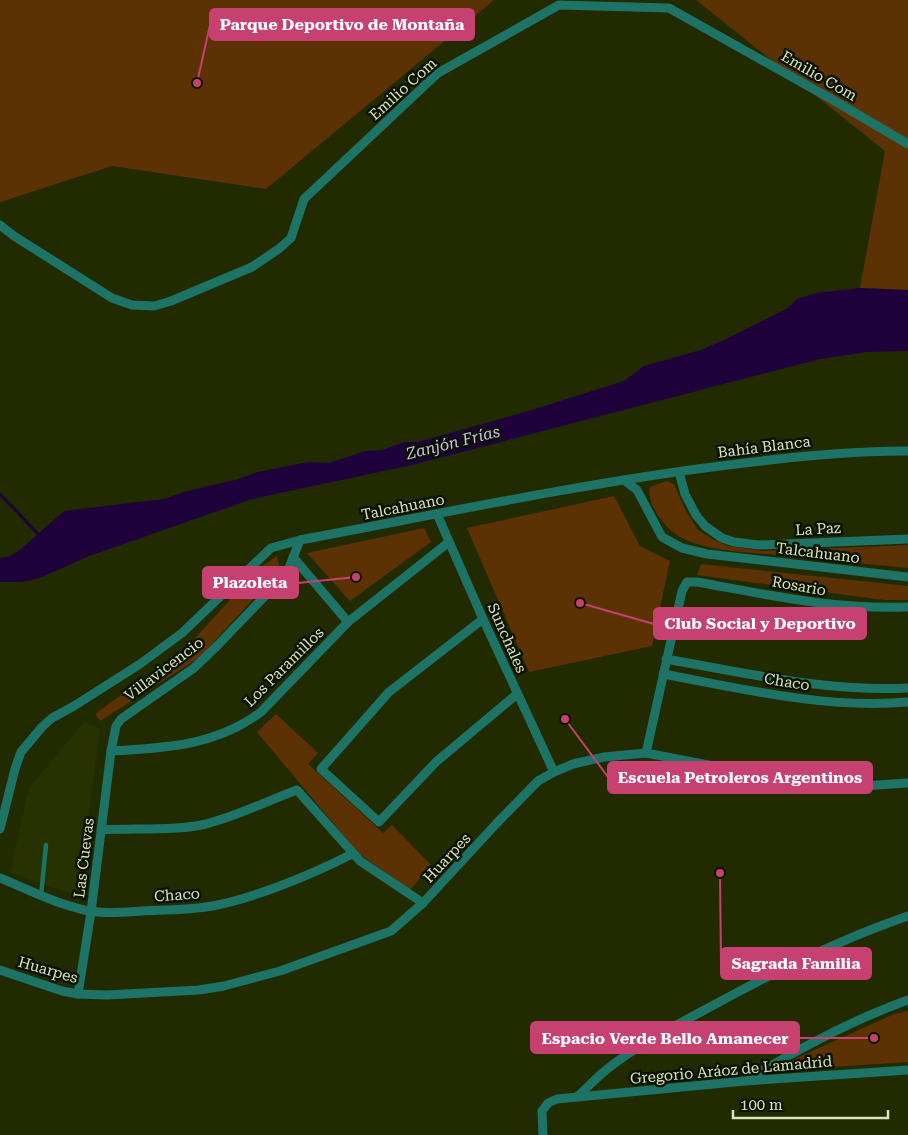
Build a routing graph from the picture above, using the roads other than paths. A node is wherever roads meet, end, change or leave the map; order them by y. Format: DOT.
graph roads {
  1 [pos="908,144"];
  2 [pos="0,225"];
  3 [pos="908,451"];
  4 [pos="679,472"];
  5 [pos="624,480"];
  6 [pos="438,514"];
  7 [pos="908,539"];
  8 [pos="300,540"];
  9 [pos="449,542"];
  10 [pos="293,557"];
  11 [pos="908,577"];
  12 [pos="908,607"];
  13 [pos="483,619"];
  14 [pos="348,622"];
  15 [pos="666,659"];
  16 [pos="663,674"];
  17 [pos="908,688"];
  18 [pos="517,694"];
  19 [pos="908,702"];
  20 [pos="116,726"];
  21 [pos="110,751"];
  22 [pos="646,753"];
  23 [pos="554,772"];
  24 [pos="908,783"];
  25 [pos="0,830"];
  26 [pos="101,830"];
  27 [pos="46,845"];
  28 [pos="352,854"];
  29 [pos="0,878"];
  30 [pos="41,896"];
  31 [pos="423,903"];
  32 [pos="91,912"];
  33 [pos="908,916"];
  34 [pos="0,970"];
  35 [pos="78,994"];
  36 [pos="908,1000"];
  37 [pos="908,1070"];
  38 [pos="745,1081"];
  39 [pos="578,1096"];
  40 [pos="543,1135"];
  1 -- 2 [label="street, Emilio Com"];
  3 -- 4 [label="street, Bahía Blanca"];
  4 -- 5 [label="street, Bahía Blanca"];
  4 -- 7 [label="street, La Paz"];
  5 -- 6 [label="street, Talcahuano"];
  5 -- 11 [label="street, Talcahuano"];
  6 -- 8 [label="street, Talcahuano"];
  6 -- 9 [label="street, Sunchales"];
  8 -- 10 [label="street, Villavicencio"];
  8 -- 25 [label="street, Talcahuano"];
  9 -- 13 [label="street, Sunchales"];
  9 -- 14 [label="street, Los Paramillos"];
  10 -- 14 [label="street"];
  10 -- 20 [label="street, Villavicencio"];
  12 -- 15 [label="street, Rosario"];
  13 -- 18 [label="street, Sunchales"];
  13 -- 18 [label="street"];
  14 -- 21 [label="street, Los Paramillos"];
  15 -- 16 [label="street"];
  15 -- 17 [label="street, Chaco"];
  16 -- 19 [label="street, Chaco"];
  16 -- 22 [label="street"];
  18 -- 23 [label="street, Sunchales"];
  20 -- 21 [label="street, Las Cuevas"];
  21 -- 26 [label="street, Las Cuevas"];
  22 -- 23 [label="street, Huarpes"];
  22 -- 24 [label="street, Huarpes"];
  23 -- 31 [label="street, Huarpes"];
  26 -- 28 [label="street"];
  26 -- 32 [label="street, Las Cuevas"];
  27 -- 30 [label="lane"];
  28 -- 31 [label="street"];
  28 -- 32 [label="street, Chaco"];
  29 -- 30 [label="street, Chaco"];
  30 -- 32 [label="street, Chaco"];
  31 -- 35 [label="street, Huarpes"];
  32 -- 35 [label="street, Las Cuevas"];
  33 -- 39 [label="street"];
  34 -- 35 [label="street, Huarpes"];
  36 -- 38 [label="street"];
  37 -- 38 [label="street, Gregorio Aráoz de Lamadrid"];
  38 -- 39 [label="street, Gregorio Aráoz de Lamadrid"];
  39 -- 40 [label="street, Gregorio Aráoz de Lamadrid"];
}
